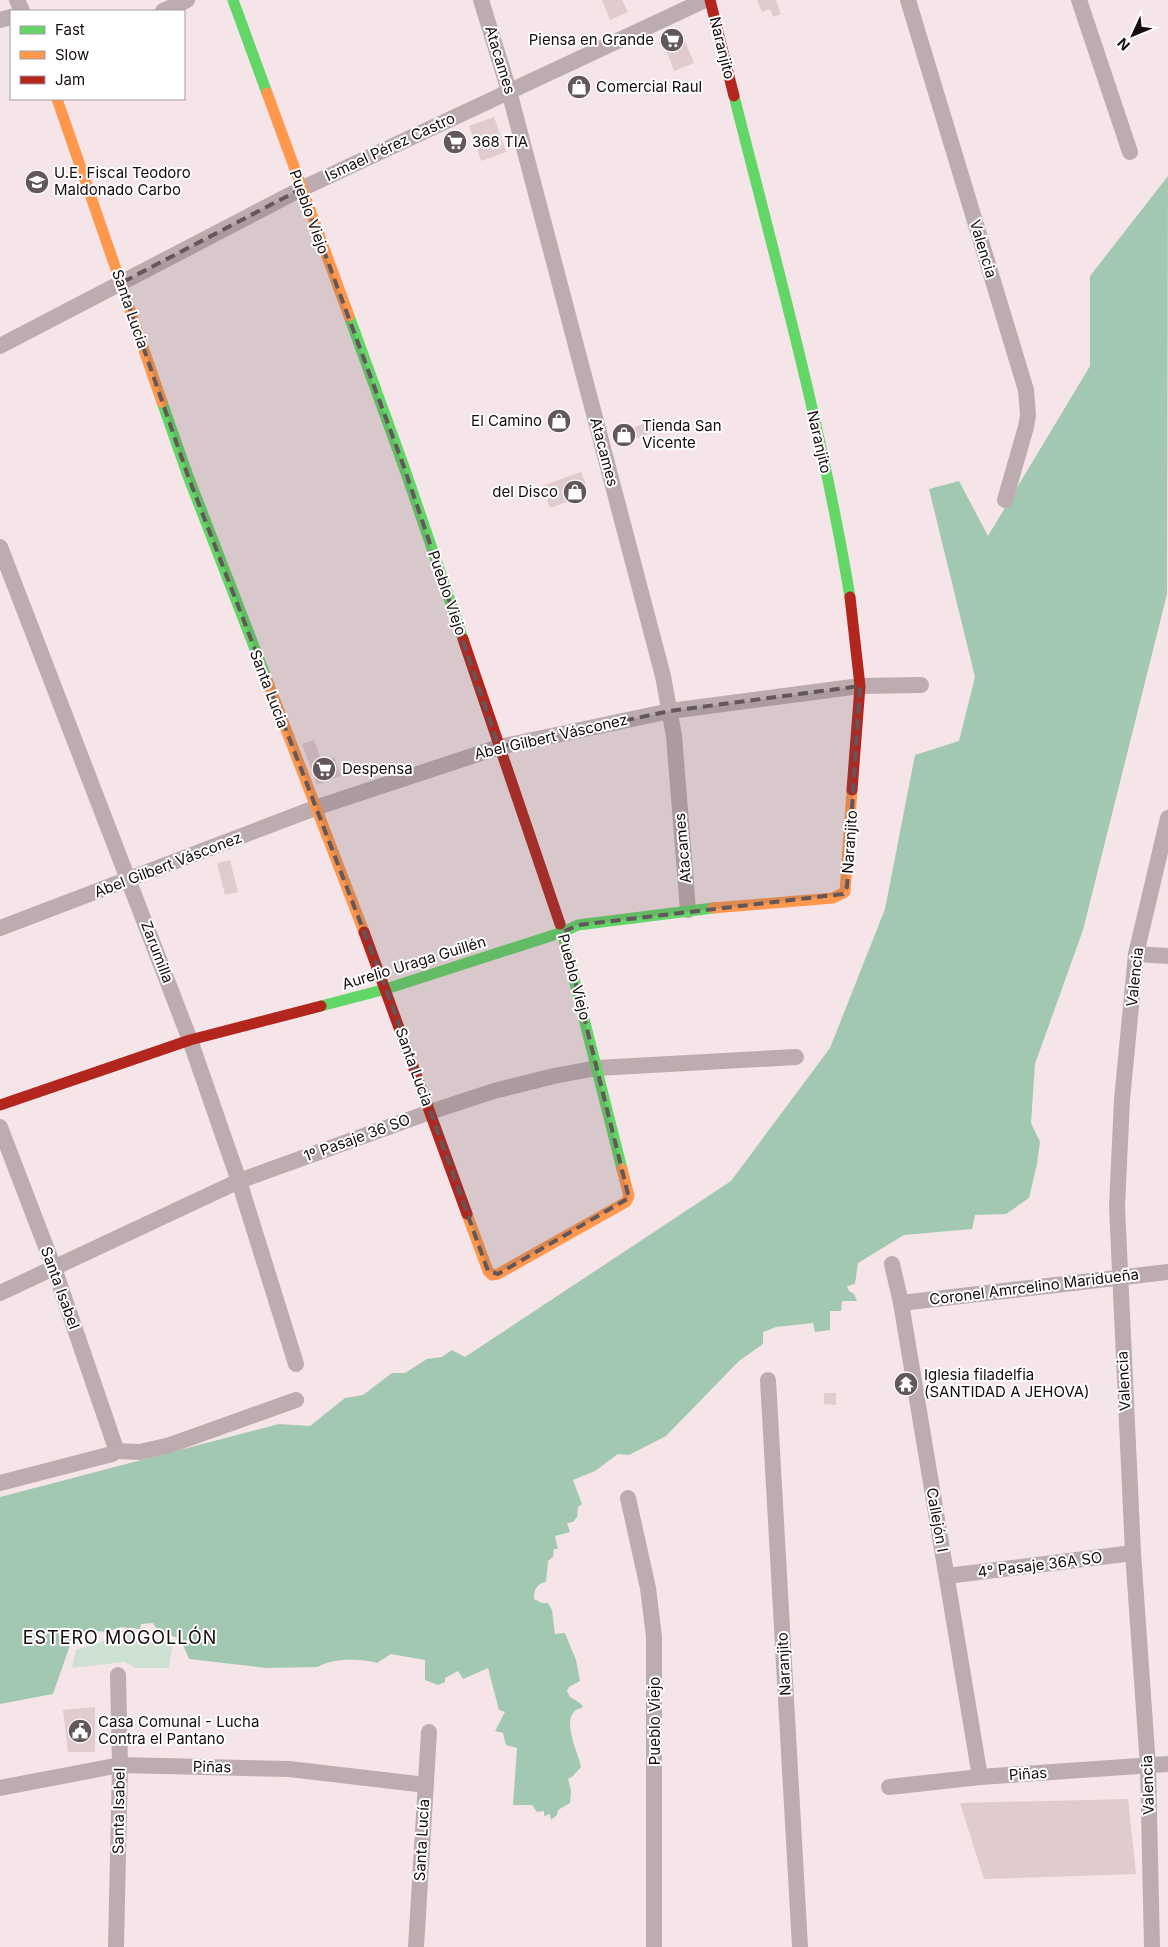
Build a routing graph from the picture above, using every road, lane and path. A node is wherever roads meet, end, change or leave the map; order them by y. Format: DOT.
graph roads {
  1 [pos="187,0"];
  2 [pos="233,0"];
  3 [pos="481,0"];
  4 [pos="705,0"];
  5 [pos="710,0"];
  6 [pos="908,0"];
  7 [pos="1079,0"];
  8 [pos="165,10"];
  9 [pos="509,91"];
  10 [pos="57,100"];
  11 [pos="1130,152"];
  12 [pos="301,189"];
  13 [pos="121,283"];
  14 [pos="0,346"];
  15 [pos="1005,500"];
  16 [pos="0,547"];
  17 [pos="921,685"];
  18 [pos="860,686"];
  19 [pos="670,711"];
  20 [pos="499,747"];
  21 [pos="315,808"];
  22 [pos="1168,818"];
  23 [pos="130,880"];
  24 [pos="845,892"];
  25 [pos="688,910"];
  26 [pos="0,928"];
  27 [pos="563,932"];
  28 [pos="1136,954"];
  29 [pos="1168,956"];
  30 [pos="386,989"];
  31 [pos="190,1040"];
  32 [pos="796,1057"];
  33 [pos="597,1068"];
  34 [pos="0,1105"];
  35 [pos="430,1112"];
  36 [pos="0,1127"];
  37 [pos="239,1181"];
  38 [pos="892,1264"];
  39 [pos="54,1268"];
  40 [pos="1168,1272"];
  41 [pos="492,1275"];
  42 [pos="1119,1276"];
  43 [pos="0,1293"];
  44 [pos="901,1303"];
  45 [pos="296,1364"];
  46 [pos="768,1380"];
  47 [pos="296,1400"];
  48 [pos="116,1451"];
  49 [pos="0,1483"];
  50 [pos="628,1498"];
  51 [pos="1134,1553"];
  52 [pos="947,1576"];
  53 [pos="118,1675"];
  54 [pos="429,1732"];
  55 [pos="1168,1764"];
  56 [pos="120,1765"];
  57 [pos="1148,1766"];
  58 [pos="980,1777"];
  59 [pos="426,1785"];
  60 [pos="889,1787"];
  61 [pos="0,1788"];
  62 [pos="116,1947"];
  63 [pos="416,1947"];
  64 [pos="654,1947"];
  65 [pos="800,1947"];
  66 [pos="1152,1947"];
  1 -- 8 [label="street"];
  2 -- 12 [label="street, Pueblo Viejo"];
  3 -- 9 [label="street, Atacames"];
  4 -- 9 [label="street, Ismael Pérez Castro"];
  5 -- 18 [label="street, Naranjito"];
  6 -- 15 [label="street, Valencia"];
  7 -- 11 [label="street"];
  9 -- 12 [label="street, Ismael Pérez Castro"];
  9 -- 19 [label="street, Atacames"];
  10 -- 13 [label="street, Santa Lucia"];
  12 -- 13 [label="street, Ismael Pérez Castro"];
  12 -- 20 [label="street, Pueblo Viejo"];
  13 -- 14 [label="street, Ismael Pérez Castro"];
  13 -- 21 [label="street, Santa Lucia"];
  16 -- 23 [label="street, Zarumilla"];
  17 -- 18 [label="street, Abel Gilbert Vásconez"];
  18 -- 19 [label="street, Abel Gilbert Vásconez"];
  18 -- 24 [label="street, Naranjito"];
  19 -- 20 [label="street, Abel Gilbert Vásconez"];
  19 -- 25 [label="street, Atacames"];
  20 -- 21 [label="street, Abel Gilbert Vásconez"];
  20 -- 27 [label="street, Pueblo Viejo"];
  21 -- 23 [label="street, Abel Gilbert Vásconez"];
  21 -- 30 [label="street, Santa Lucia"];
  22 -- 28 [label="street, Valencia"];
  23 -- 26 [label="street, Abel Gilbert Vásconez"];
  23 -- 31 [label="street, Zarumilla"];
  24 -- 25 [label="street, Aurelio Uraga Guillén"];
  25 -- 27 [label="street, Aurelio Uraga Guillén"];
  27 -- 30 [label="street, Aurelio Uraga Guillén"];
  27 -- 33 [label="street, Pueblo Viejo"];
  28 -- 29 [label="street"];
  28 -- 42 [label="street, Valencia"];
  30 -- 31 [label="street, Aurelio Uraga Guillén"];
  30 -- 35 [label="street, Santa Lucia"];
  31 -- 34 [label="street, Aurelio Uraga Guillén"];
  31 -- 37 [label="street, Zarumilla"];
  32 -- 33 [label="street, 1º Pasaje 36 SO"];
  33 -- 35 [label="street, 1º Pasaje 36 SO"];
  33 -- 41 [label="street, Pueblo Viejo"];
  35 -- 37 [label="street, 1º Pasaje 36 SO"];
  35 -- 41 [label="street, Santa Lucia"];
  36 -- 39 [label="street, Santa Isabel"];
  37 -- 39 [label="street, 1º Pasaje 36 SO"];
  37 -- 45 [label="street, Zarumilla"];
  38 -- 44 [label="street, Callejón I"];
  39 -- 43 [label="street, 1º Pasaje 36 SO"];
  39 -- 48 [label="street, Santa Isabel"];
  40 -- 42 [label="street, Coronel Amrcelino Maridueña"];
  42 -- 44 [label="street, Coronel Amrcelino Maridueña"];
  42 -- 51 [label="street, Valencia"];
  44 -- 52 [label="street, Callejón I"];
  46 -- 65 [label="street, Naranjito"];
  47 -- 48 [label="street"];
  48 -- 49 [label="street"];
  50 -- 64 [label="street, Pueblo Viejo"];
  51 -- 52 [label="street, 4° Pasaje 36A SO"];
  51 -- 57 [label="street, Valencia"];
  52 -- 58 [label="street, Callejón I"];
  53 -- 56 [label="street, Santa Isabel"];
  54 -- 59 [label="street, Santa Lucía"];
  55 -- 57 [label="street, Piñas"];
  56 -- 59 [label="street, Piñas"];
  56 -- 61 [label="street, Piñas"];
  56 -- 62 [label="street, Santa Isabel"];
  57 -- 58 [label="street, Piñas"];
  57 -- 66 [label="street, Valencia"];
  58 -- 60 [label="street, Piñas"];
  59 -- 63 [label="street, Santa Lucía"];
}
